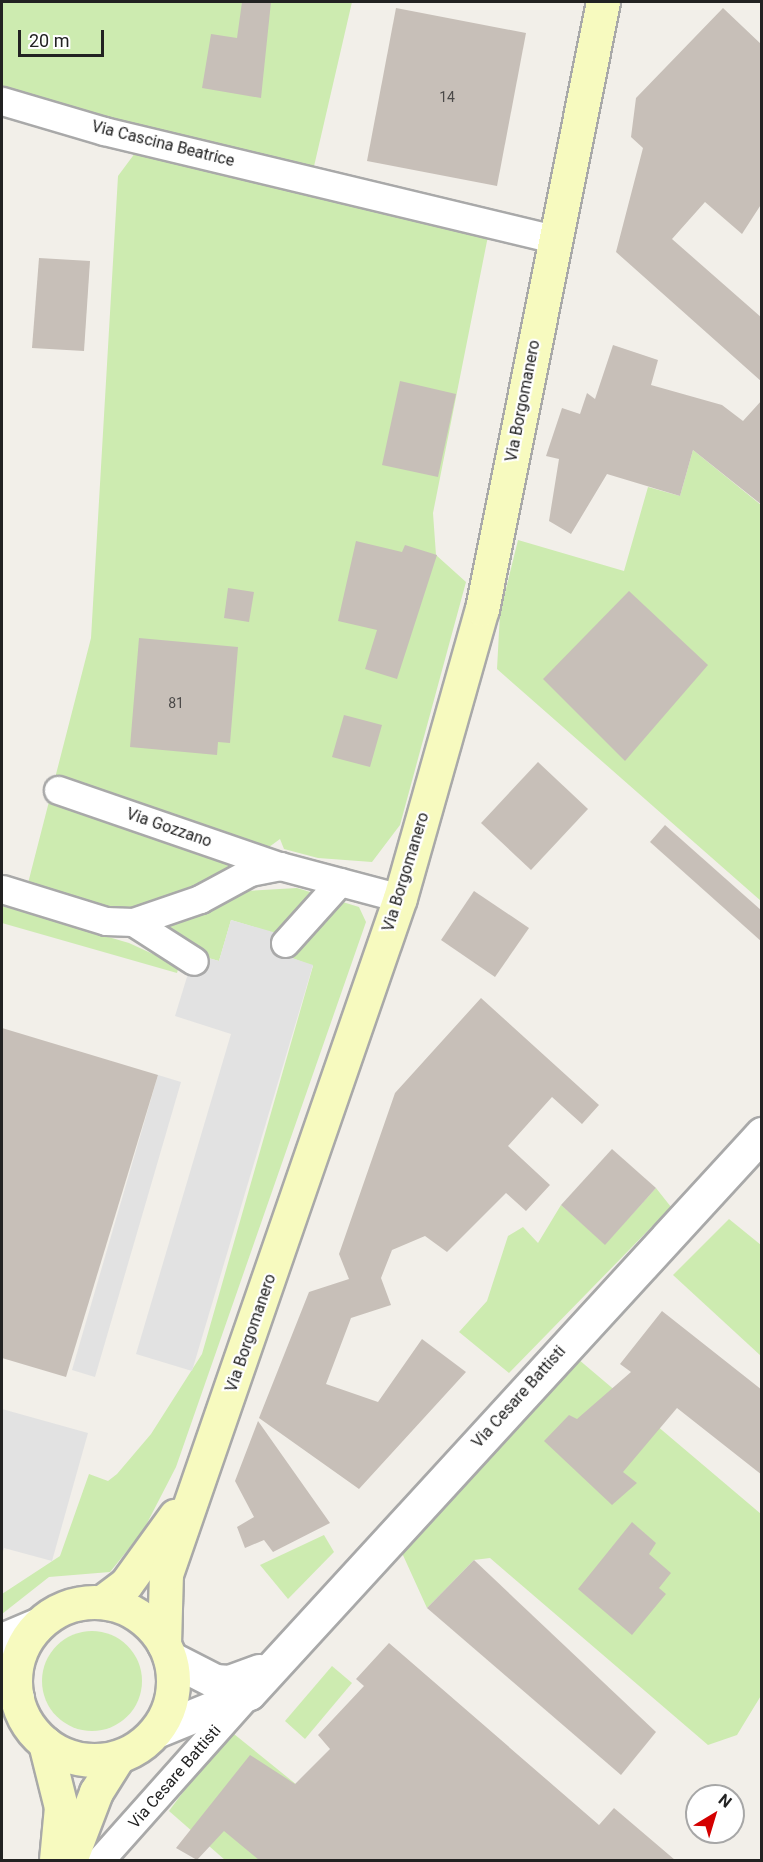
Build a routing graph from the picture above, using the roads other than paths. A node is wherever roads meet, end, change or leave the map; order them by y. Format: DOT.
graph roads {
  1 [pos="603,2"];
  2 [pos="2,101"];
  3 [pos="554,239"];
  4 [pos="58,790"];
  5 [pos="280,866"];
  6 [pos="340,882"];
  7 [pos="2,889"];
  8 [pos="400,898"];
  9 [pos="133,922"];
  10 [pos="285,944"];
  11 [pos="194,961"];
  12 [pos="762,1134"];
  13 [pos="194,1487"];
  14 [pos="102,1602"];
  15 [pos="38,1626"];
  16 [pos="2,1640"];
  17 [pos="167,1651"];
  18 [pos="279,1660"];
  19 [pos="9,1692"];
  20 [pos="249,1693"];
  21 [pos="156,1731"];
  22 [pos="45,1743"];
  23 [pos="118,1757"];
  24 [pos="56,1860"];
  25 [pos="70,1860"];
  26 [pos="100,1860"];
  1 -- 3 [label="main road, Via Borgomanero"];
  2 -- 3 [label="street, Via Cascina Beatrice"];
  3 -- 8 [label="main road, Via Borgomanero"];
  4 -- 5 [label="street, Via Gozzano"];
  5 -- 6 [label="street, Via Gozzano"];
  5 -- 9 [label="street, Via Gozzano"];
  6 -- 8 [label="street, Via Gozzano"];
  6 -- 10 [label="street"];
  7 -- 9 [label="street"];
  8 -- 13 [label="main road, Via Borgomanero"];
  9 -- 11 [label="street"];
  12 -- 18 [label="street, Via Cesare Battisti"];
  13 -- 14 [label="main road, Via Borgomanero"];
  13 -- 17 [label="main road, Via Borgomanero"];
  14 -- 15 [label="main road"];
  14 -- 17 [label="main road"];
  15 -- 16 [label="street"];
  15 -- 19 [label="main road"];
  17 -- 18 [label="street, Via Cesare Battisti"];
  17 -- 21 [label="main road"];
  18 -- 20 [label="street, Via Cesare Battisti"];
  19 -- 22 [label="main road"];
  20 -- 21 [label="street, Via Cesare Battisti"];
  20 -- 26 [label="street, Via Cesare Battisti"];
  21 -- 23 [label="main road"];
  22 -- 23 [label="main road"];
  22 -- 24 [label="main road"];
  23 -- 25 [label="main road"];
}
